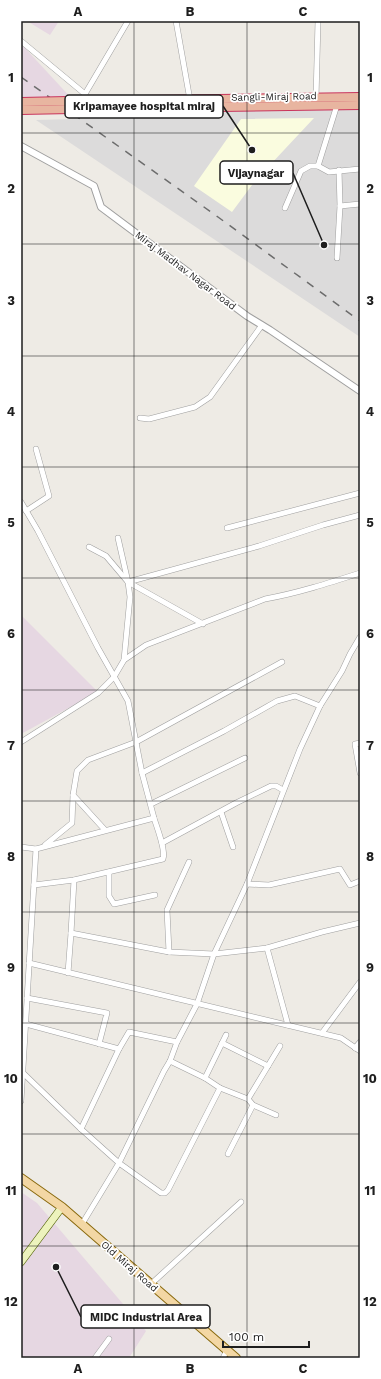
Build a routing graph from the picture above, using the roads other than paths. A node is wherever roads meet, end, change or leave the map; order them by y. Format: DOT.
graph roads {
  1 [pos="128,21"];
  2 [pos="176,21"];
  3 [pos="323,21"];
  4 [pos="318,23"];
  5 [pos="21,41"];
  6 [pos="360,97"];
  7 [pos="316,98"];
  8 [pos="190,100"];
  9 [pos="21,102"];
  10 [pos="85,102"];
  11 [pos="337,105"];
  12 [pos="360,105"];
  13 [pos="21,110"];
  14 [pos="21,146"];
  15 [pos="318,166"];
  16 [pos="360,168"];
  17 [pos="339,170"];
  18 [pos="360,204"];
  19 [pos="340,206"];
  20 [pos="285,208"];
  21 [pos="337,258"];
  22 [pos="262,325"];
  23 [pos="360,391"];
  24 [pos="140,418"];
  25 [pos="36,449"];
  26 [pos="360,493"];
  27 [pos="21,502"];
  28 [pos="26,511"];
  29 [pos="360,515"];
  30 [pos="227,528"];
  31 [pos="118,538"];
  32 [pos="89,547"];
  33 [pos="360,573"];
  34 [pos="128,582"];
  35 [pos="203,624"];
  36 [pos="360,637"];
  37 [pos="124,660"];
  38 [pos="282,662"];
  39 [pos="114,676"];
  40 [pos="320,706"];
  41 [pos="21,742"];
  42 [pos="136,742"];
  43 [pos="360,742"];
  44 [pos="245,758"];
  45 [pos="142,773"];
  46 [pos="360,773"];
  47 [pos="283,790"];
  48 [pos="73,795"];
  49 [pos="151,804"];
  50 [pos="221,812"];
  51 [pos="154,818"];
  52 [pos="105,830"];
  53 [pos="162,843"];
  54 [pos="21,847"];
  55 [pos="43,847"];
  56 [pos="233,847"];
  57 [pos="36,849"];
  58 [pos="189,862"];
  59 [pos="109,872"];
  60 [pos="74,880"];
  61 [pos="360,881"];
  62 [pos="247,884"];
  63 [pos="34,885"];
  64 [pos="155,894"];
  65 [pos="360,923"];
  66 [pos="71,933"];
  67 [pos="267,948"];
  68 [pos="168,952"];
  69 [pos="214,954"];
  70 [pos="29,963"];
  71 [pos="68,973"];
  72 [pos="360,982"];
  73 [pos="27,998"];
  74 [pos="197,1004"];
  75 [pos="26,1024"];
  76 [pos="288,1025"];
  77 [pos="322,1033"];
  78 [pos="226,1035"];
  79 [pos="177,1042"];
  80 [pos="360,1042"];
  81 [pos="222,1043"];
  82 [pos="99,1044"];
  83 [pos="280,1046"];
  84 [pos="355,1048"];
  85 [pos="119,1049"];
  86 [pos="360,1051"];
  87 [pos="170,1061"];
  88 [pos="268,1066"];
  89 [pos="23,1073"];
  90 [pos="205,1078"];
  91 [pos="220,1088"];
  92 [pos="248,1099"];
  93 [pos="21,1101"];
  94 [pos="253,1105"];
  95 [pos="276,1115"];
  96 [pos="81,1129"];
  97 [pos="228,1154"];
  98 [pos="120,1163"];
  99 [pos="21,1178"];
  100 [pos="241,1202"];
  101 [pos="62,1207"];
  102 [pos="82,1224"];
  103 [pos="21,1262"];
  104 [pos="151,1284"];
  105 [pos="109,1339"];
  106 [pos="227,1350"];
  107 [pos="95,1358"];
  108 [pos="223,1358"];
  109 [pos="236,1358"];
  1 -- 10 [label="street"];
  2 -- 8 [label="street"];
  3 -- 4 [label="street"];
  4 -- 7 [label="street"];
  5 -- 10 [label="street"];
  6 -- 7 [label="highway, Sangli-Miraj Road"];
  7 -- 8 [label="highway, Sangli-Miraj Road"];
  8 -- 10 [label="highway, Sangli-Miraj Road"];
  9 -- 10 [label="highway, Sangli-Miraj Road, bridge"];
  10 -- 11 [label="highway, Sangli-Miraj Road"];
  10 -- 13 [label="highway, Sangli-Miraj Road, bridge"];
  11 -- 12 [label="highway, Sangli-Miraj Road"];
  11 -- 15 [label="street"];
  14 -- 22 [label="street, Miraj Madhav Nagar Road"];
  15 -- 17 [label="street"];
  15 -- 20 [label="street"];
  16 -- 17 [label="street"];
  17 -- 19 [label="street"];
  18 -- 19 [label="street"];
  19 -- 21 [label="street"];
  22 -- 23 [label="street, Miraj Madhav Nagar Road"];
  22 -- 24 [label="street"];
  25 -- 28 [label="street"];
  26 -- 30 [label="street"];
  27 -- 28 [label="street"];
  28 -- 39 [label="street"];
  29 -- 34 [label="street"];
  31 -- 34 [label="street"];
  32 -- 34 [label="street"];
  33 -- 35 [label="street"];
  34 -- 35 [label="street"];
  34 -- 37 [label="street"];
  35 -- 37 [label="street"];
  36 -- 40 [label="street"];
  37 -- 39 [label="street"];
  38 -- 42 [label="street"];
  39 -- 41 [label="street"];
  39 -- 42 [label="street"];
  40 -- 45 [label="street"];
  40 -- 47 [label="street"];
  42 -- 45 [label="street"];
  42 -- 48 [label="street"];
  43 -- 46 [label="street"];
  44 -- 49 [label="street"];
  45 -- 49 [label="street"];
  47 -- 50 [label="street"];
  47 -- 62 [label="street"];
  48 -- 52 [label="street"];
  48 -- 55 [label="street"];
  49 -- 51 [label="street"];
  50 -- 53 [label="street"];
  50 -- 56 [label="street"];
  51 -- 52 [label="street"];
  51 -- 53 [label="street"];
  52 -- 55 [label="street"];
  53 -- 59 [label="street"];
  54 -- 57 [label="street"];
  55 -- 57 [label="street"];
  57 -- 63 [label="street"];
  58 -- 68 [label="street"];
  59 -- 60 [label="street"];
  59 -- 64 [label="street"];
  60 -- 63 [label="street"];
  60 -- 66 [label="street"];
  61 -- 62 [label="street"];
  62 -- 69 [label="street"];
  63 -- 70 [label="street"];
  65 -- 67 [label="street"];
  66 -- 68 [label="street"];
  66 -- 71 [label="street"];
  67 -- 69 [label="street"];
  67 -- 76 [label="street"];
  68 -- 69 [label="street"];
  69 -- 74 [label="street"];
  70 -- 71 [label="street"];
  70 -- 73 [label="street"];
  71 -- 74 [label="street"];
  72 -- 77 [label="street"];
  73 -- 75 [label="street"];
  73 -- 82 [label="street"];
  74 -- 76 [label="street"];
  74 -- 79 [label="street"];
  75 -- 82 [label="street"];
  75 -- 89 [label="street"];
  76 -- 77 [label="street"];
  77 -- 84 [label="street"];
  78 -- 81 [label="street"];
  79 -- 85 [label="street"];
  79 -- 87 [label="street"];
  80 -- 84 [label="street"];
  81 -- 88 [label="street"];
  81 -- 90 [label="street"];
  82 -- 85 [label="street"];
  83 -- 88 [label="street"];
  84 -- 86 [label="street"];
  85 -- 96 [label="street"];
  87 -- 90 [label="street"];
  87 -- 98 [label="street"];
  88 -- 92 [label="street"];
  89 -- 93 [label="street"];
  89 -- 96 [label="street"];
  90 -- 91 [label="street"];
  91 -- 92 [label="street"];
  91 -- 98 [label="street"];
  92 -- 94 [label="street"];
  94 -- 95 [label="street"];
  94 -- 97 [label="street"];
  96 -- 98 [label="street"];
  98 -- 102 [label="street"];
  99 -- 101 [label="main road, Old Miraj Road"];
  100 -- 104 [label="street"];
  101 -- 102 [label="main road, Old Miraj Road"];
  101 -- 103 [label="main road"];
  102 -- 104 [label="main road, Old Miraj Road"];
  104 -- 106 [label="main road, Old Miraj Road"];
  105 -- 107 [label="street"];
  106 -- 108 [label="street"];
  106 -- 109 [label="main road, Old Miraj Road"];
}
